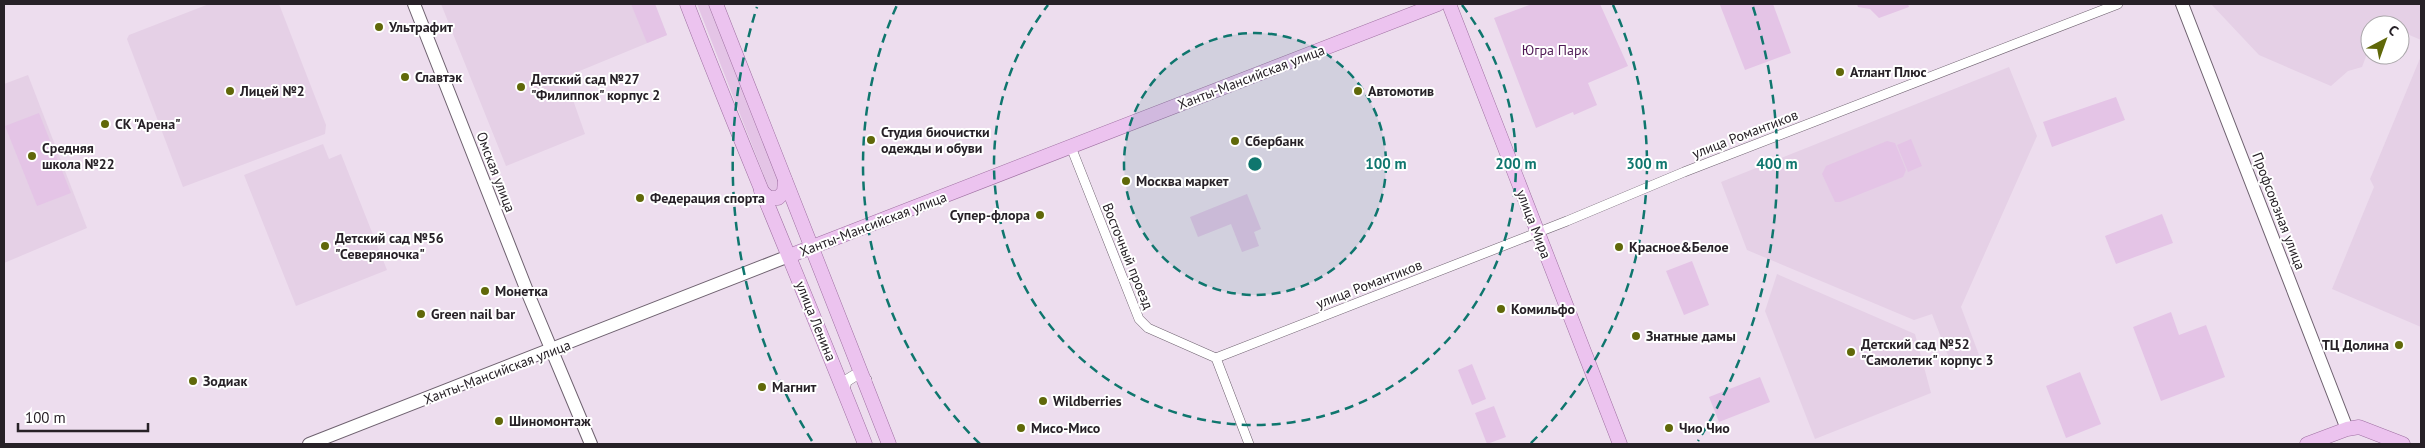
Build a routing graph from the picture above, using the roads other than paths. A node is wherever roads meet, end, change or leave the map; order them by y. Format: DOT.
graph roads {
  1 [pos="414,4"];
  2 [pos="687,4"];
  3 [pos="716,4"];
  4 [pos="1438,4"];
  5 [pos="1449,4"];
  6 [pos="2118,4"];
  7 [pos="2182,4"];
  8 [pos="1071,147"];
  9 [pos="785,180"];
  10 [pos="761,191"];
  11 [pos="1537,232"];
  12 [pos="812,247"];
  13 [pos="789,256"];
  14 [pos="552,351"];
  15 [pos="1216,358"];
  16 [pos="866,380"];
  17 [pos="844,390"];
  18 [pos="2347,429"];
  19 [pos="310,444"];
  20 [pos="591,444"];
  21 [pos="865,444"];
  22 [pos="890,444"];
  23 [pos="1249,444"];
  24 [pos="1620,444"];
  25 [pos="2307,444"];
  26 [pos="2403,444"];
  1 -- 14 [label="main road, Омская улица"];
  2 -- 10 [label="main road, улица Ленина"];
  3 -- 9 [label="main road, улица Ленина"];
  4 -- 8 [label="main road, Ханты-Мансийская улица"];
  5 -- 11 [label="main road, улица Мира"];
  6 -- 11 [label="street, улица Романтиков"];
  7 -- 18 [label="main road, Профсоюзная улица"];
  8 -- 12 [label="main road, Ханты-Мансийская улица"];
  8 -- 15 [label="street, Восточный проезд"];
  9 -- 10 [label="main road"];
  9 -- 12 [label="main road, улица Ленина"];
  10 -- 13 [label="main road, улица Ленина"];
  11 -- 15 [label="street, улица Романтиков"];
  11 -- 24 [label="main road, улица Мира"];
  12 -- 13 [label="main road, Ханты-Мансийская улица"];
  12 -- 16 [label="main road, улица Ленина"];
  13 -- 14 [label="main road, Ханты-Мансийская улица"];
  13 -- 17 [label="main road, улица Ленина"];
  14 -- 19 [label="main road, Ханты-Мансийская улица"];
  14 -- 20 [label="main road, Омская улица"];
  15 -- 23 [label="street"];
  16 -- 17 [label="street"];
  16 -- 22 [label="main road, улица Ленина"];
  17 -- 21 [label="main road, улица Ленина"];
  18 -- 25 [label="main road"];
  18 -- 26 [label="main road"];
}
